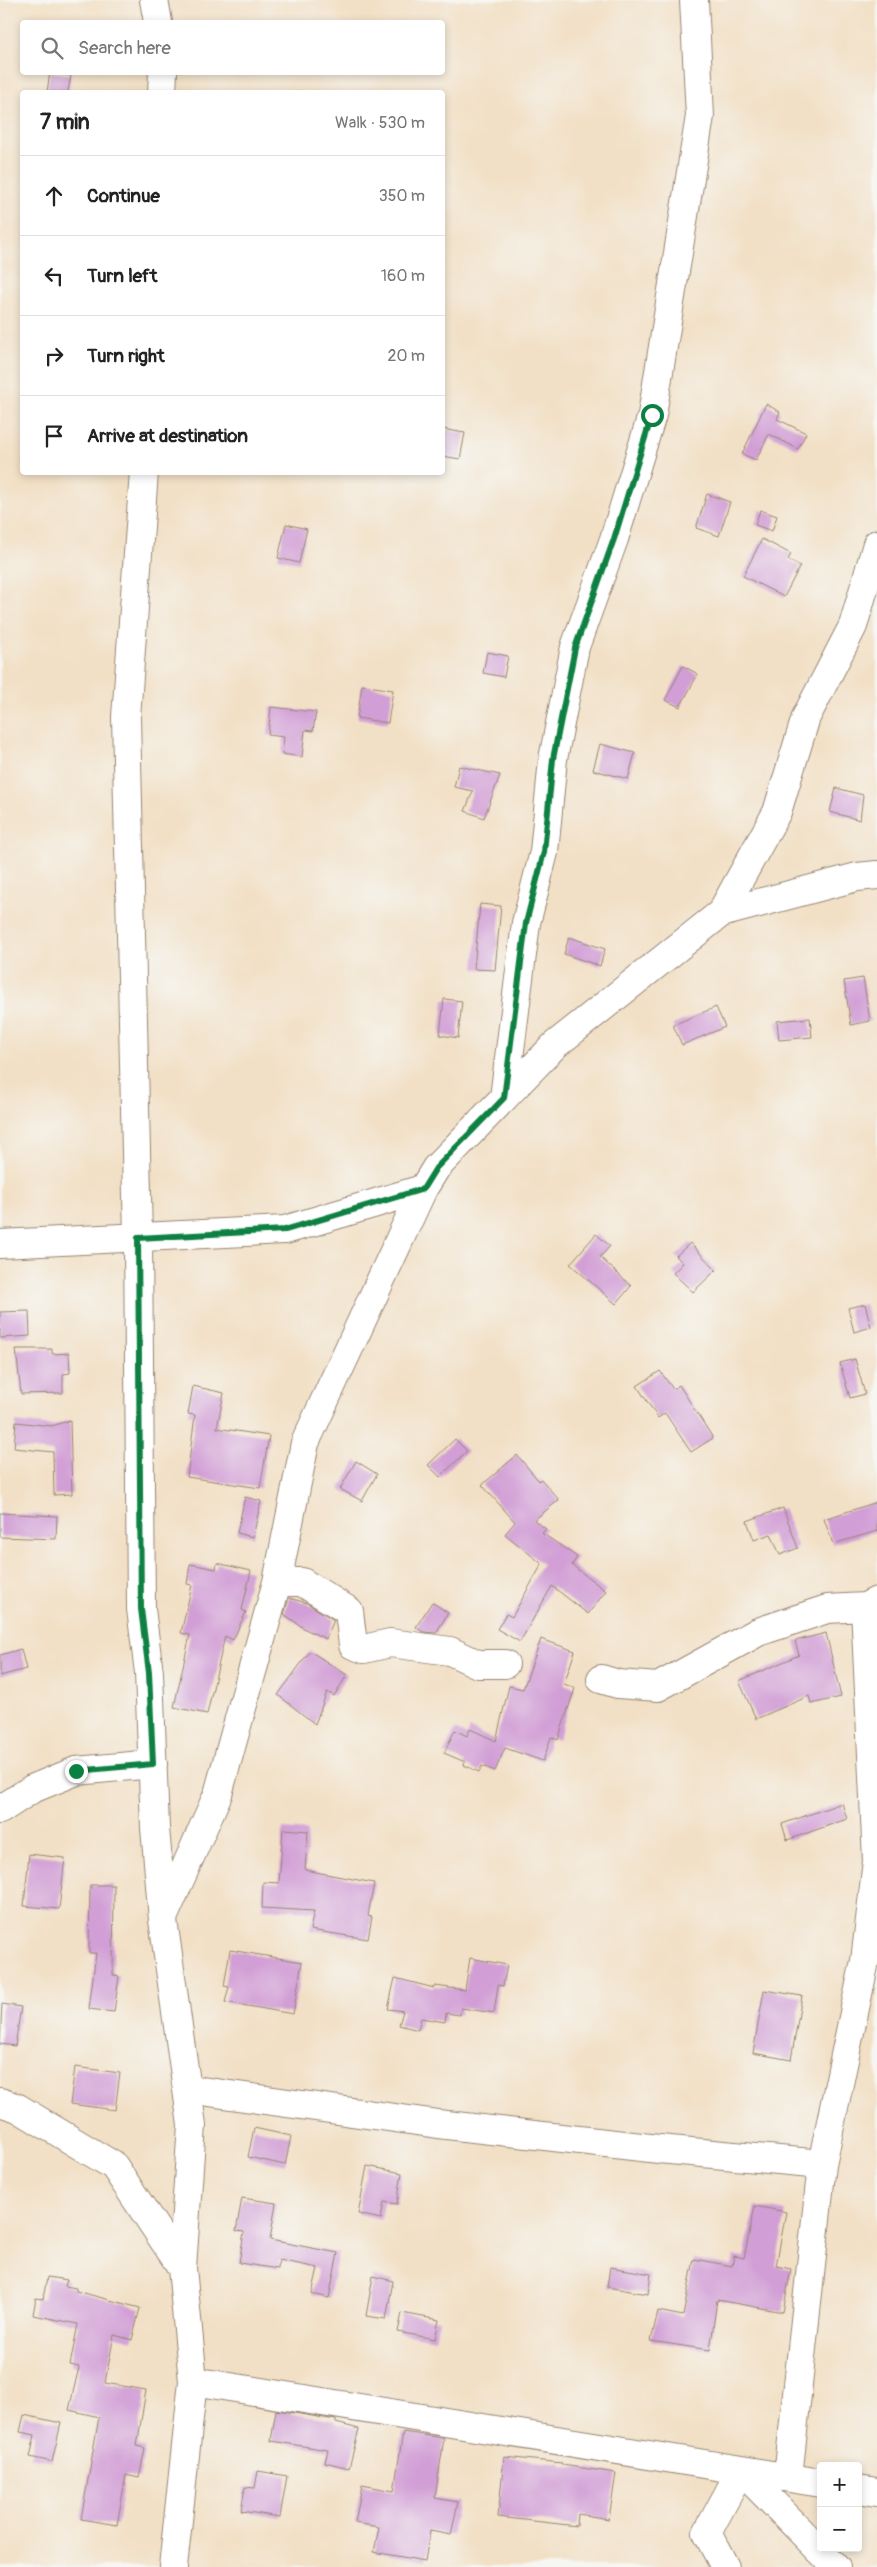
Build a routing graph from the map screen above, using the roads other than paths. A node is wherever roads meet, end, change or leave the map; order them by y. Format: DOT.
graph roads {
  1 [pos="154,0"];
  2 [pos="694,0"];
  3 [pos="158,20"];
  4 [pos="163,75"];
  5 [pos="162,90"];
  6 [pos="144,475"];
  7 [pos="877,544"];
  8 [pos="877,875"];
  9 [pos="721,913"];
  10 [pos="504,1098"];
  11 [pos="423,1189"];
  12 [pos="138,1238"];
  13 [pos="0,1244"];
  14 [pos="277,1582"];
  15 [pos="871,1604"];
  16 [pos="505,1664"];
  17 [pos="601,1679"];
  18 [pos="153,1764"];
  19 [pos="0,1810"];
  20 [pos="162,1920"];
  21 [pos="871,1963"];
  22 [pos="187,2089"];
  23 [pos="0,2102"];
  24 [pos="822,2164"];
  25 [pos="182,2268"];
  26 [pos="193,2381"];
  27 [pos="742,2470"];
  28 [pos="788,2478"];
  29 [pos="817,2482"];
  30 [pos="862,2490"];
  31 [pos="877,2492"];
  32 [pos="174,2567"];
  33 [pos="725,2567"];
  34 [pos="836,2567"];
  1 -- 3 [label="street"];
  2 -- 10 [label="street"];
  4 -- 5 [label="street"];
  6 -- 12 [label="street"];
  7 -- 9 [label="street"];
  8 -- 9 [label="street"];
  9 -- 10 [label="street"];
  10 -- 11 [label="street"];
  11 -- 12 [label="street"];
  11 -- 14 [label="street"];
  12 -- 13 [label="street"];
  12 -- 18 [label="street"];
  14 -- 16 [label="street"];
  14 -- 20 [label="street"];
  15 -- 17 [label="street"];
  15 -- 21 [label="street"];
  18 -- 19 [label="street"];
  18 -- 20 [label="street"];
  20 -- 22 [label="street"];
  21 -- 24 [label="street"];
  22 -- 24 [label="street"];
  22 -- 25 [label="street"];
  23 -- 25 [label="street"];
  24 -- 28 [label="street"];
  25 -- 26 [label="street"];
  26 -- 27 [label="street"];
  26 -- 32 [label="street"];
  27 -- 28 [label="street"];
  27 -- 33 [label="street"];
  27 -- 34 [label="street"];
  28 -- 29 [label="street"];
  30 -- 31 [label="street"];
}
